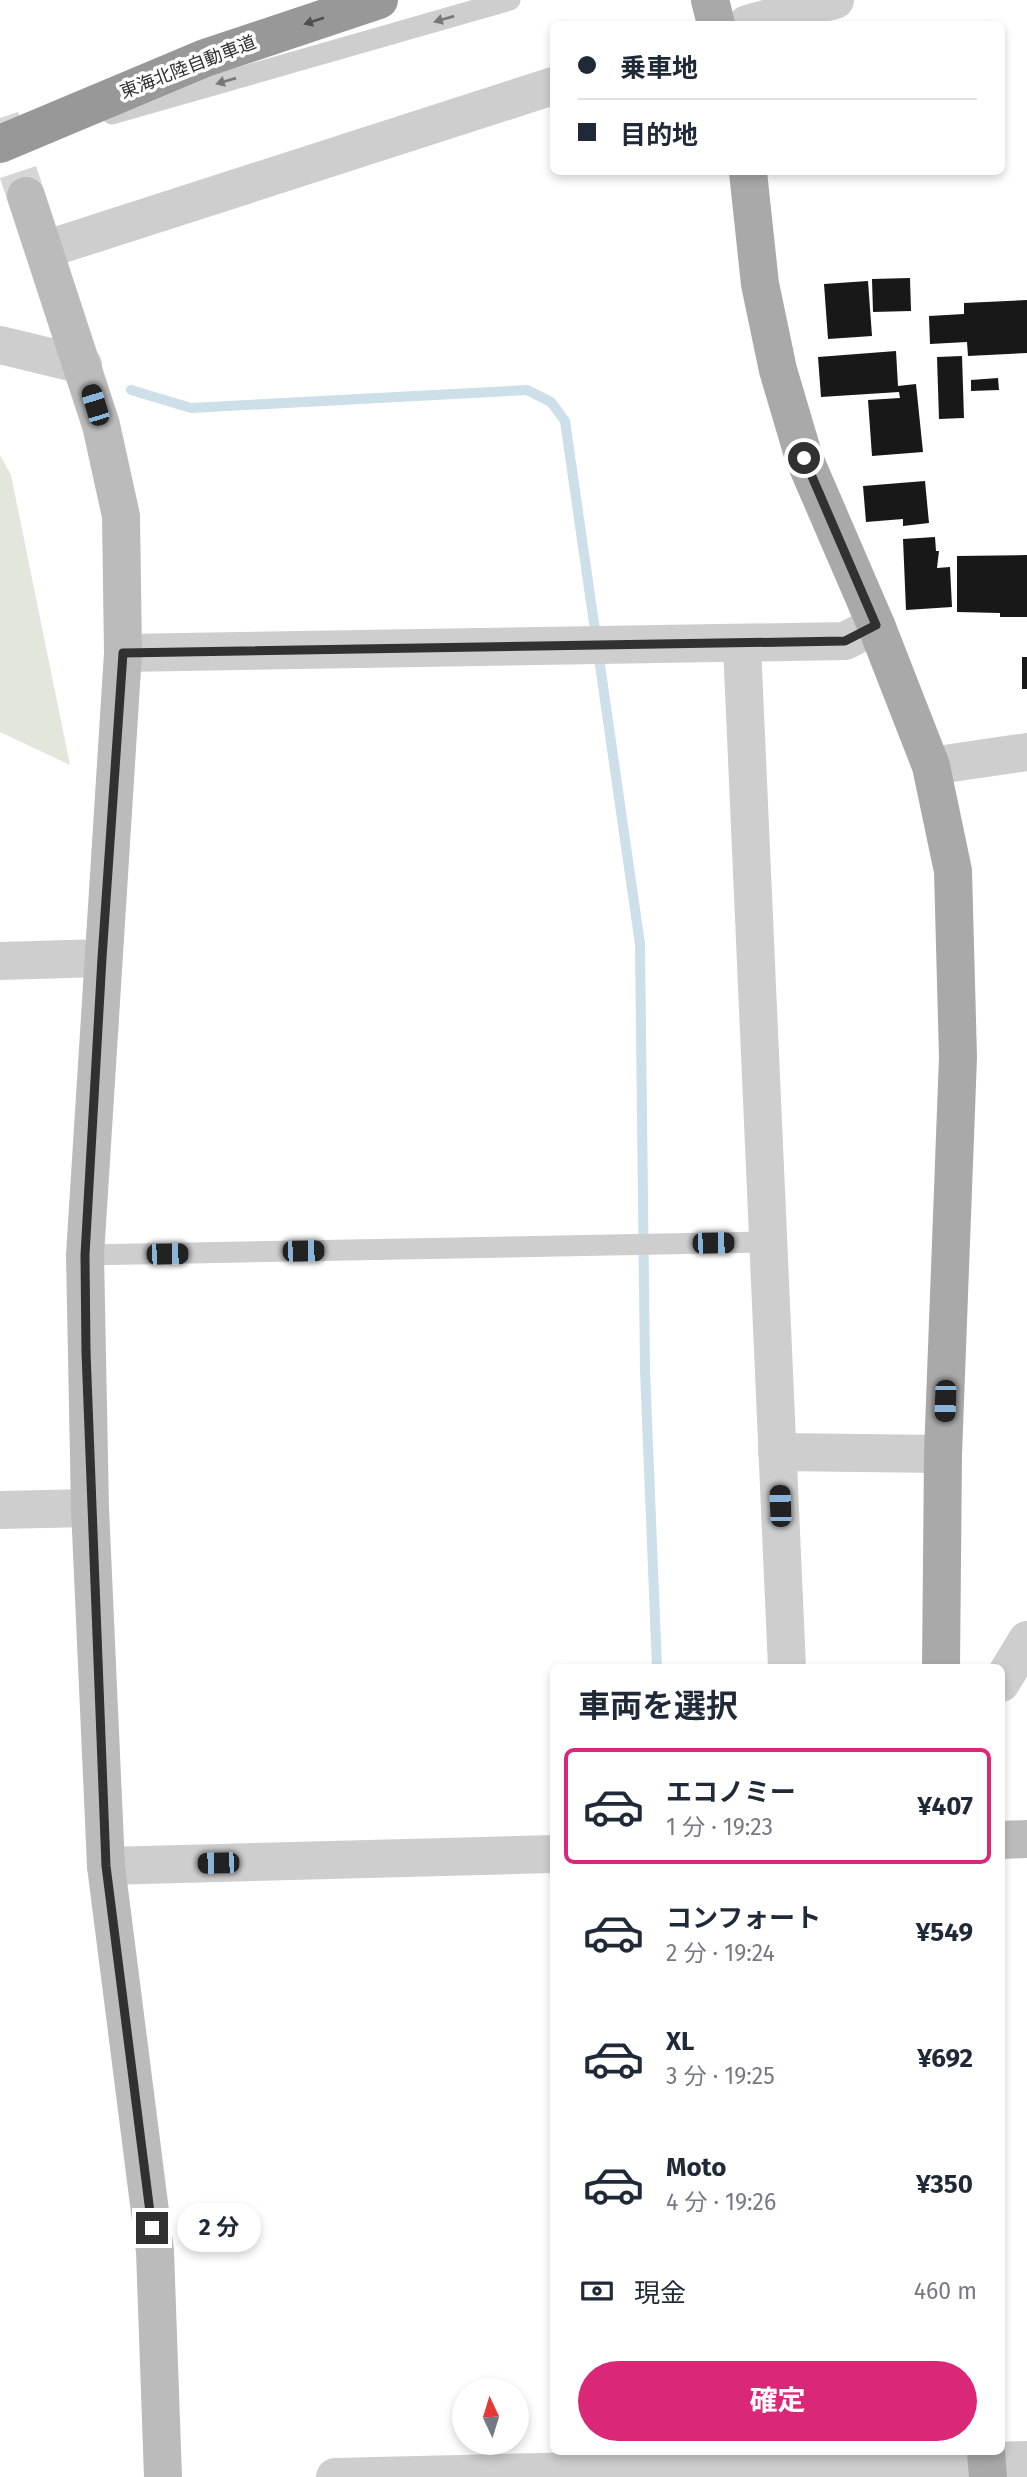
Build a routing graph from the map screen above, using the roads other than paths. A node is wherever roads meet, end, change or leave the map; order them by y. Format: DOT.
graph roads {
  1 [pos="379,0"];
  2 [pos="510,0"];
  3 [pos="710,0"];
  4 [pos="835,0"];
  5 [pos="715,21"];
  6 [pos="758,21"];
  7 [pos="550,87"];
  8 [pos="0,145"];
  9 [pos="748,175"];
  10 [pos="26,196"];
  11 [pos="44,250"];
  12 [pos="0,345"];
  13 [pos="83,365"];
  14 [pos="876,625"];
  15 [pos="742,645"];
  16 [pos="123,653"];
  17 [pos="1027,752"];
  18 [pos="931,766"];
  19 [pos="102,958"];
  20 [pos="0,961"];
  21 [pos="768,1242"];
  22 [pos="85,1255"];
  23 [pos="778,1452"];
  24 [pos="943,1454"];
  25 [pos="90,1508"];
  26 [pos="0,1510"];
  27 [pos="1027,1640"];
  28 [pos="787,1664"];
  29 [pos="940,1664"];
  30 [pos="1005,1676"];
  31 [pos="1027,1839"];
  32 [pos="1005,1840"];
  33 [pos="550,1853"];
  34 [pos="106,1866"];
  35 [pos="1027,2460"];
  36 [pos="987,2463"];
  37 [pos="163,2477"];
  38 [pos="335,2477"];
  1 -- 8 [label="highway, 東海北陸自動車道, one-way"];
  2 -- 8 [label="lane, one-way"];
  3 -- 5 [label="main road"];
  4 -- 6 [label="street"];
  7 -- 11 [label="street"];
  9 -- 14 [label="main road"];
  10 -- 11 [label="street"];
  11 -- 13 [label="street"];
  12 -- 13 [label="street"];
  13 -- 16 [label="street"];
  14 -- 15 [label="street"];
  14 -- 18 [label="main road"];
  15 -- 16 [label="street"];
  15 -- 21 [label="street"];
  16 -- 19 [label="street"];
  17 -- 18 [label="street"];
  18 -- 24 [label="main road"];
  19 -- 20 [label="street"];
  19 -- 22 [label="street"];
  21 -- 22 [label="lane"];
  21 -- 23 [label="street"];
  22 -- 25 [label="street"];
  23 -- 24 [label="street"];
  23 -- 28 [label="street"];
  24 -- 29 [label="main road"];
  25 -- 26 [label="street"];
  25 -- 34 [label="street"];
  27 -- 30 [label="street"];
  31 -- 32 [label="street"];
  33 -- 34 [label="street"];
  34 -- 37 [label="street"];
  35 -- 36 [label="street"];
  36 -- 38 [label="street"];
}
